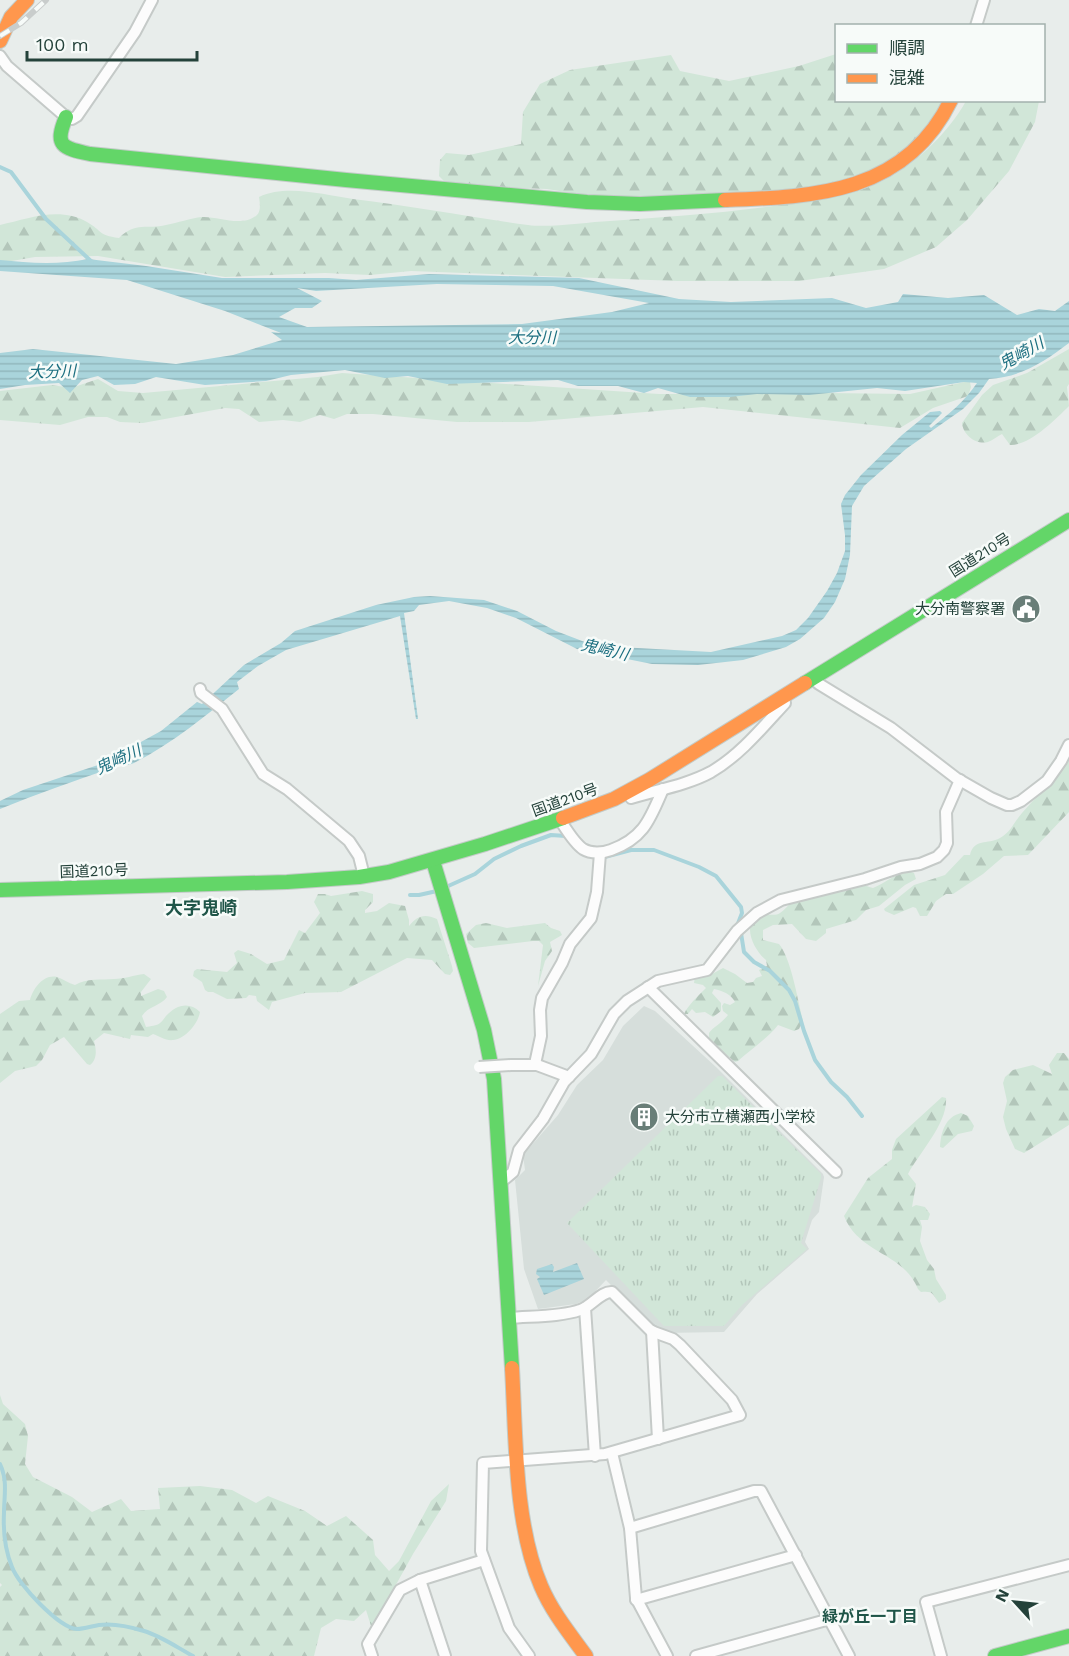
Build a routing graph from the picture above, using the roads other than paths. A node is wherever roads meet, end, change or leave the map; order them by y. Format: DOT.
graph roads {
  1 [pos="27,0"];
  2 [pos="152,0"];
  3 [pos="984,0"];
  4 [pos="16,11"];
  5 [pos="0,16"];
  6 [pos="977,24"];
  7 [pos="0,41"];
  8 [pos="0,56"];
  9 [pos="950,102"];
  10 [pos="66,117"];
  11 [pos="1069,520"];
  12 [pos="813,679"];
  13 [pos="799,688"];
  14 [pos="200,691"];
  15 [pos="1069,745"];
  16 [pos="960,780"];
  17 [pos="663,789"];
  18 [pos="582,812"];
  19 [pos="560,820"];
  20 [pos="600,853"];
  21 [pos="433,861"];
  22 [pos="364,876"];
  23 [pos="0,890"];
  24 [pos="648,987"];
  25 [pos="535,1064"];
  26 [pos="479,1067"];
  27 [pos="569,1077"];
  28 [pos="836,1172"];
  29 [pos="501,1182"];
  30 [pos="585,1308"];
  31 [pos="509,1318"];
  32 [pos="652,1331"];
  33 [pos="657,1439"];
  34 [pos="612,1453"];
  35 [pos="595,1456"];
  36 [pos="518,1461"];
  37 [pos="630,1528"];
  38 [pos="796,1555"];
  39 [pos="484,1560"];
  40 [pos="1069,1565"];
  41 [pos="420,1580"];
  42 [pos="636,1599"];
  43 [pos="830,1619"];
  44 [pos="1069,1636"];
  45 [pos="372,1656"];
  46 [pos="445,1656"];
  47 [pos="529,1656"];
  48 [pos="586,1656"];
  49 [pos="667,1656"];
  50 [pos="696,1656"];
  51 [pos="849,1656"];
  52 [pos="941,1656"];
  53 [pos="995,1656"];
  1 -- 4 [label="main road"];
  2 -- 10 [label="street"];
  3 -- 6 [label="street"];
  4 -- 5 [label="street"];
  4 -- 7 [label="main road"];
  8 -- 10 [label="street"];
  9 -- 10 [label="main road"];
  11 -- 12 [label="main road, 国道210号"];
  12 -- 13 [label="main road, 国道210号"];
  12 -- 16 [label="street"];
  13 -- 17 [label="street"];
  13 -- 18 [label="main road, 国道210号"];
  14 -- 22 [label="street"];
  15 -- 16 [label="street"];
  16 -- 24 [label="street"];
  17 -- 18 [label="street"];
  17 -- 20 [label="street"];
  18 -- 19 [label="main road, 国道210号"];
  19 -- 20 [label="street"];
  19 -- 21 [label="main road, 国道210号"];
  20 -- 25 [label="street"];
  21 -- 22 [label="main road, 国道210号"];
  21 -- 29 [label="main road"];
  22 -- 23 [label="main road, 国道210号"];
  24 -- 27 [label="street"];
  24 -- 28 [label="street"];
  25 -- 26 [label="street, bridge"];
  25 -- 27 [label="street"];
  27 -- 29 [label="street"];
  29 -- 31 [label="main road"];
  30 -- 31 [label="street"];
  30 -- 32 [label="street"];
  30 -- 35 [label="street"];
  31 -- 36 [label="main road"];
  32 -- 33 [label="street"];
  32 -- 33 [label="street"];
  33 -- 34 [label="street"];
  34 -- 35 [label="street"];
  34 -- 37 [label="street"];
  35 -- 36 [label="street"];
  36 -- 39 [label="street"];
  36 -- 48 [label="main road"];
  37 -- 38 [label="street"];
  37 -- 42 [label="street"];
  38 -- 42 [label="street"];
  38 -- 43 [label="street"];
  39 -- 41 [label="street"];
  39 -- 47 [label="street"];
  40 -- 52 [label="street"];
  41 -- 45 [label="street"];
  41 -- 46 [label="street"];
  42 -- 49 [label="street"];
  43 -- 50 [label="street"];
  43 -- 51 [label="street"];
  44 -- 53 [label="main road"];
}
